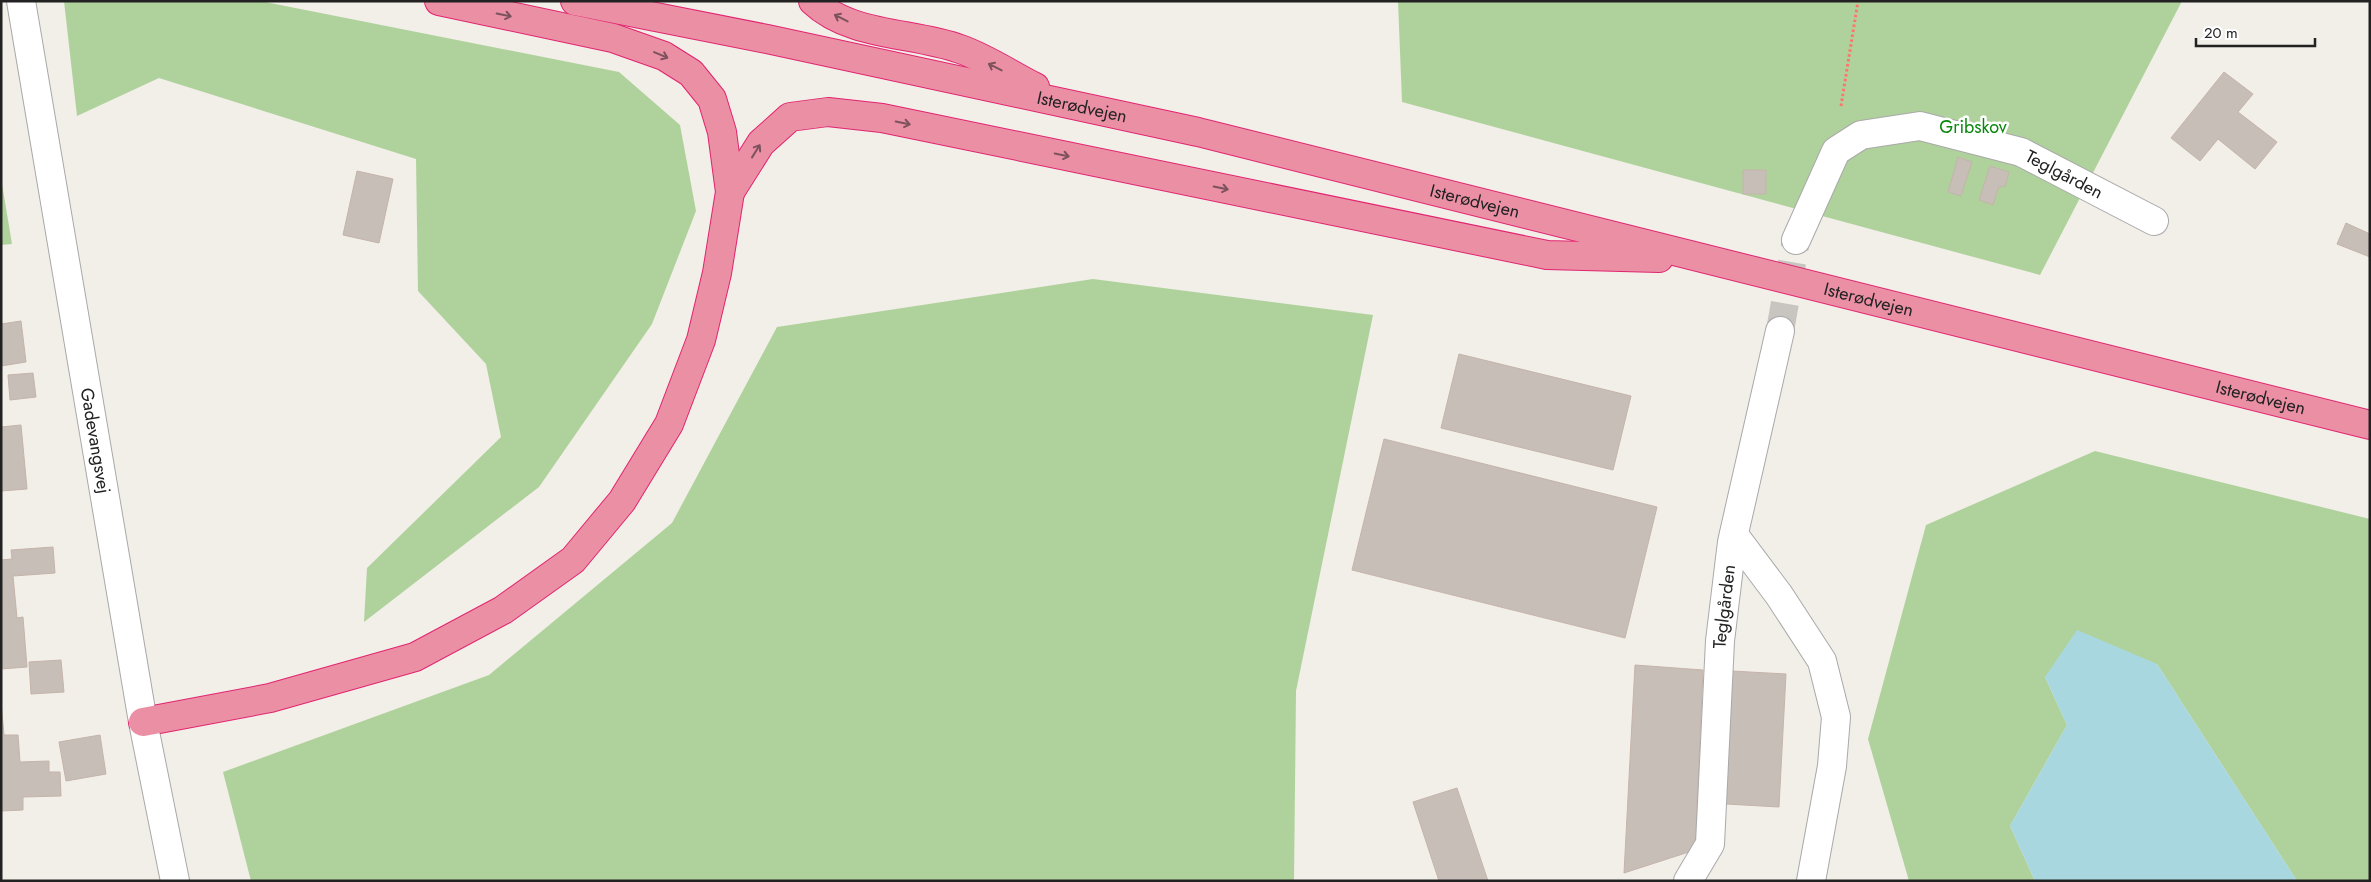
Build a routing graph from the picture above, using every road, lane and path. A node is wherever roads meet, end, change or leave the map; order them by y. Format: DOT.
graph roads {
  1 [pos="21,1"];
  2 [pos="439,1"];
  3 [pos="574,1"];
  4 [pos="813,1"];
  5 [pos="1858,1"];
  6 [pos="1070,104"];
  7 [pos="1836,151"];
  8 [pos="730,192"];
  9 [pos="2154,221"];
  10 [pos="1796,240"];
  11 [pos="1711,259"];
  12 [pos="1780,331"];
  13 [pos="2370,426"];
  14 [pos="1734,535"];
  15 [pos="143,722"];
  16 [pos="175,881"];
  17 [pos="1688,881"];
  18 [pos="1811,881"];
  1 -- 15 [label="street, Gadevangsvej"];
  2 -- 8 [label="highway, one-way"];
  3 -- 6 [label="highway, Isterødvejen"];
  6 -- 4 [label="highway, one-way"];
  5 -- 7 [label="path"];
  6 -- 11 [label="highway, Isterødvejen"];
  7 -- 9 [label="street, Teglgården"];
  7 -- 10 [label="street"];
  8 -- 11 [label="highway, one-way"];
  8 -- 15 [label="highway"];
  11 -- 13 [label="highway, Isterødvejen"];
  12 -- 14 [label="street, Teglgården"];
  14 -- 17 [label="street, Teglgården"];
  14 -- 18 [label="street"];
  15 -- 16 [label="street, Gadevangsvej"];
}
